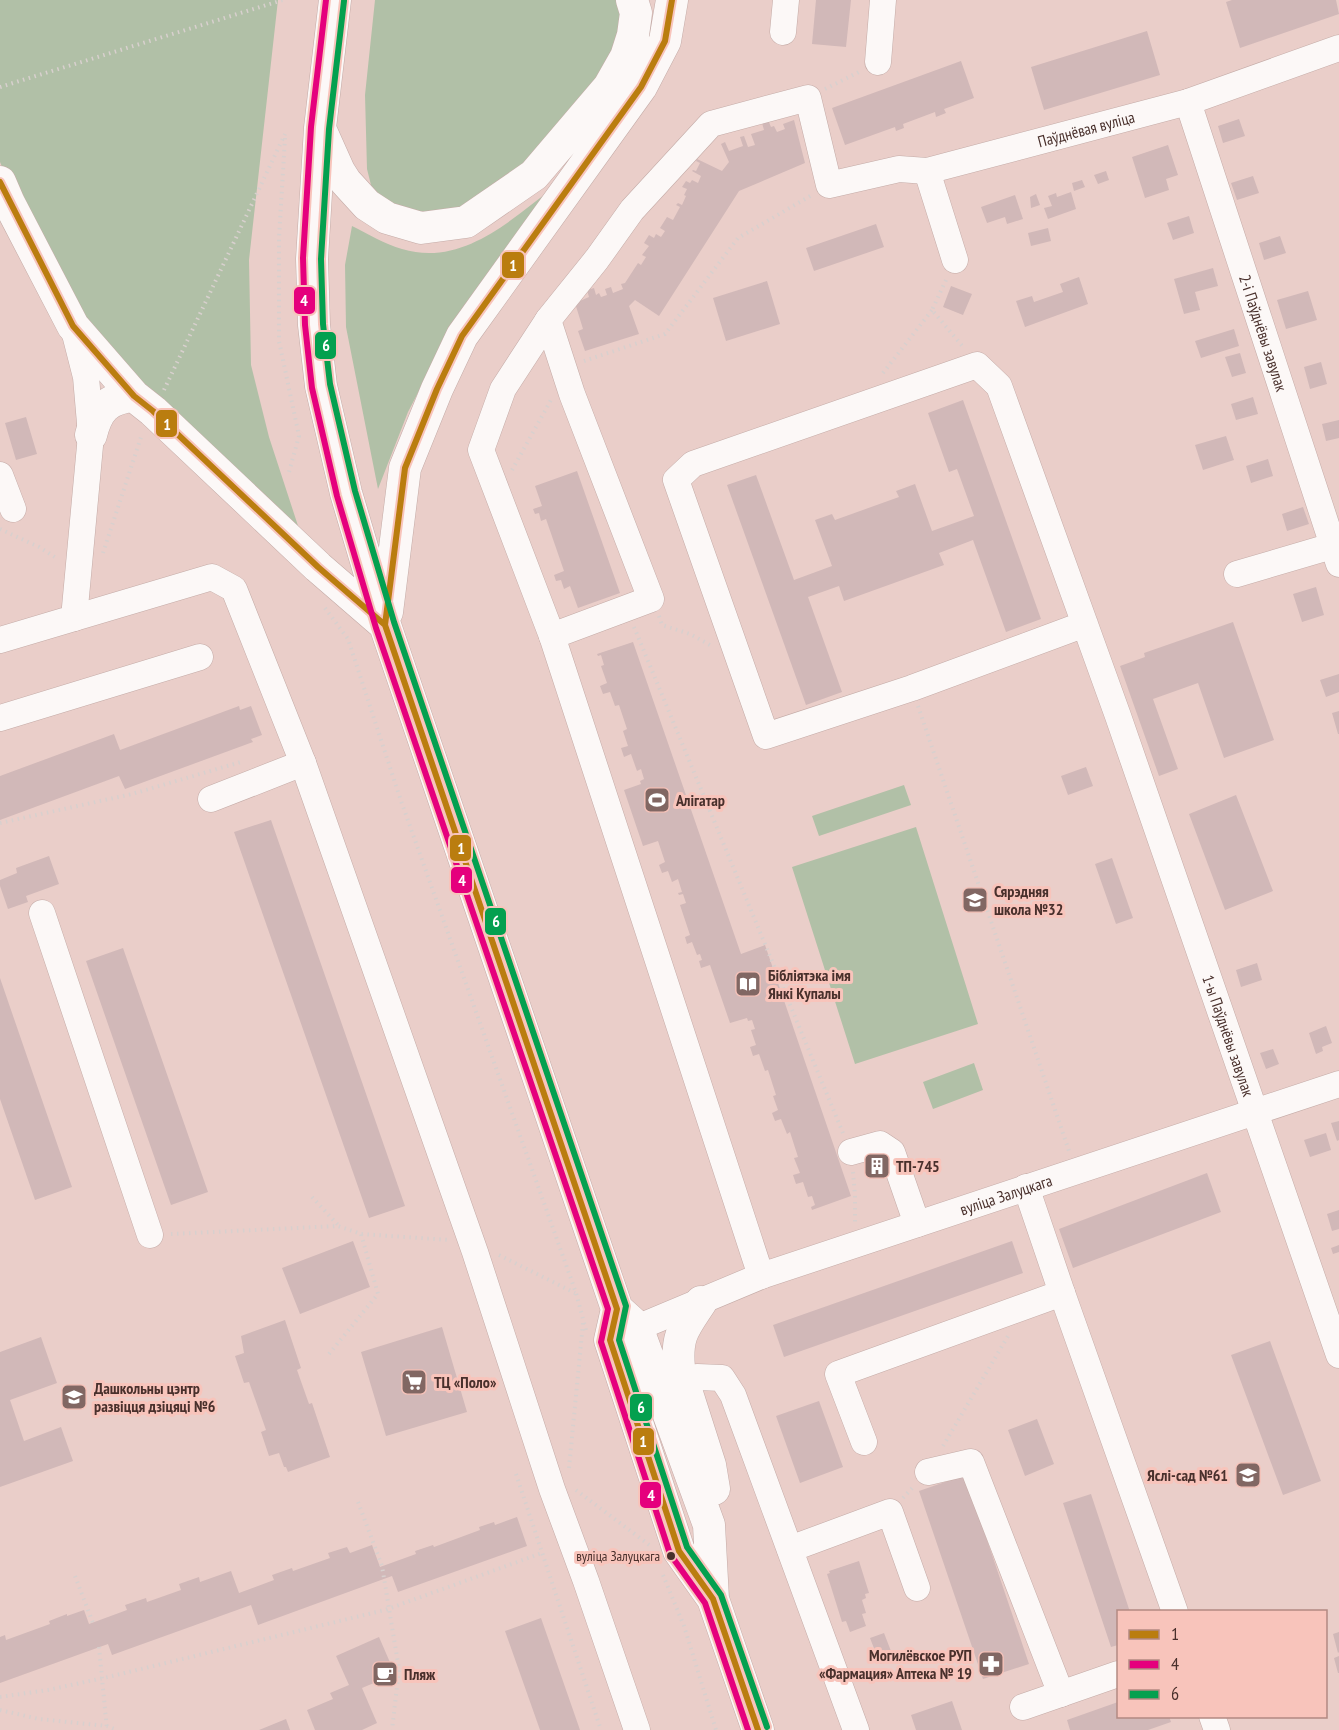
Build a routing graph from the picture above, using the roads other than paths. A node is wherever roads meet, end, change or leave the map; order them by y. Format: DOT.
graph roads {
  1 [pos="335,0"];
  2 [pos="632,0"];
  3 [pos="672,0"];
  4 [pos="786,0"];
  5 [pos="884,0"];
  6 [pos="783,32"];
  7 [pos="1339,48"];
  8 [pos="878,62"];
  9 [pos="1188,102"];
  10 [pos="320,128"];
  11 [pos="927,171"];
  12 [pos="0,182"];
  13 [pos="955,260"];
  14 [pos="548,320"];
  15 [pos="73,326"];
  16 [pos="143,404"];
  17 [pos="91,435"];
  18 [pos="0,476"];
  19 [pos="7,519"];
  20 [pos="1337,551"];
  21 [pos="1237,574"];
  22 [pos="74,618"];
  23 [pos="1085,624"];
  24 [pos="385,625"];
  25 [pos="552,636"];
  26 [pos="0,640"];
  27 [pos="200,657"];
  28 [pos="0,718"];
  29 [pos="303,763"];
  30 [pos="212,799"];
  31 [pos="42,913"];
  32 [pos="1339,1084"];
  33 [pos="1256,1113"];
  34 [pos="850,1152"];
  35 [pos="1026,1187"];
  36 [pos="917,1224"];
  37 [pos="150,1235"];
  38 [pos="761,1276"];
  39 [pos="1062,1293"];
  40 [pos="701,1302"];
  41 [pos="627,1318"];
  42 [pos="1339,1355"];
  43 [pos="683,1382"];
  44 [pos="864,1442"];
  45 [pos="927,1472"];
  46 [pos="709,1526"];
  47 [pos="789,1549"];
  48 [pos="917,1588"];
  49 [pos="713,1599"];
  50 [pos="1175,1610"];
  51 [pos="1117,1675"];
  52 [pos="1061,1694"];
  53 [pos="1023,1707"];
  54 [pos="637,1730"];
  55 [pos="758,1730"];
  56 [pos="856,1730"];
  1 -- 10 [label="main road"];
  2 -- 10 [label="main road"];
  3 -- 24 [label="main road"];
  4 -- 6 [label="street"];
  5 -- 8 [label="street"];
  7 -- 9 [label="street, Паўднёвая вуліца"];
  9 -- 11 [label="street, Паўднёвая вуліца"];
  9 -- 20 [label="street, 2-і Паўднёвы завулак"];
  10 -- 24 [label="main road"];
  11 -- 13 [label="street"];
  11 -- 14 [label="street, Паўднёвая вуліца"];
  12 -- 15 [label="main road"];
  14 -- 25 [label="street"];
  14 -- 25 [label="street"];
  15 -- 16 [label="main road"];
  15 -- 17 [label="street"];
  16 -- 17 [label="main road"];
  16 -- 24 [label="main road"];
  17 -- 22 [label="street"];
  18 -- 19 [label="street"];
  20 -- 21 [label="street"];
  22 -- 26 [label="street"];
  22 -- 29 [label="street"];
  23 -- 23 [label="street, 1-ы Паўднёвы завулак"];
  23 -- 33 [label="street, 1-ы Паўднёвы завулак"];
  24 -- 41 [label="main road"];
  25 -- 38 [label="street"];
  27 -- 28 [label="street"];
  29 -- 30 [label="street"];
  29 -- 54 [label="street"];
  31 -- 37 [label="street"];
  32 -- 33 [label="street, вуліца Залуцкага"];
  33 -- 35 [label="street, вуліца Залуцкага"];
  33 -- 42 [label="street, 1-ы Паўднёвы завулак"];
  34 -- 36 [label="street"];
  35 -- 36 [label="street, вуліца Залуцкага"];
  35 -- 39 [label="street"];
  36 -- 38 [label="street, вуліца Залуцкага"];
  38 -- 40 [label="street, вуліца Залуцкага"];
  39 -- 44 [label="street"];
  39 -- 50 [label="street"];
  40 -- 41 [label="street, вуліца Залуцкага"];
  40 -- 43 [label="main road"];
  41 -- 46 [label="main road"];
  41 -- 49 [label="main road"];
  43 -- 46 [label="main road"];
  43 -- 47 [label="street"];
  45 -- 52 [label="street"];
  46 -- 49 [label="main road"];
  47 -- 48 [label="street"];
  47 -- 56 [label="street"];
  49 -- 55 [label="main road"];
  51 -- 52 [label="street"];
  52 -- 53 [label="street"];
}
